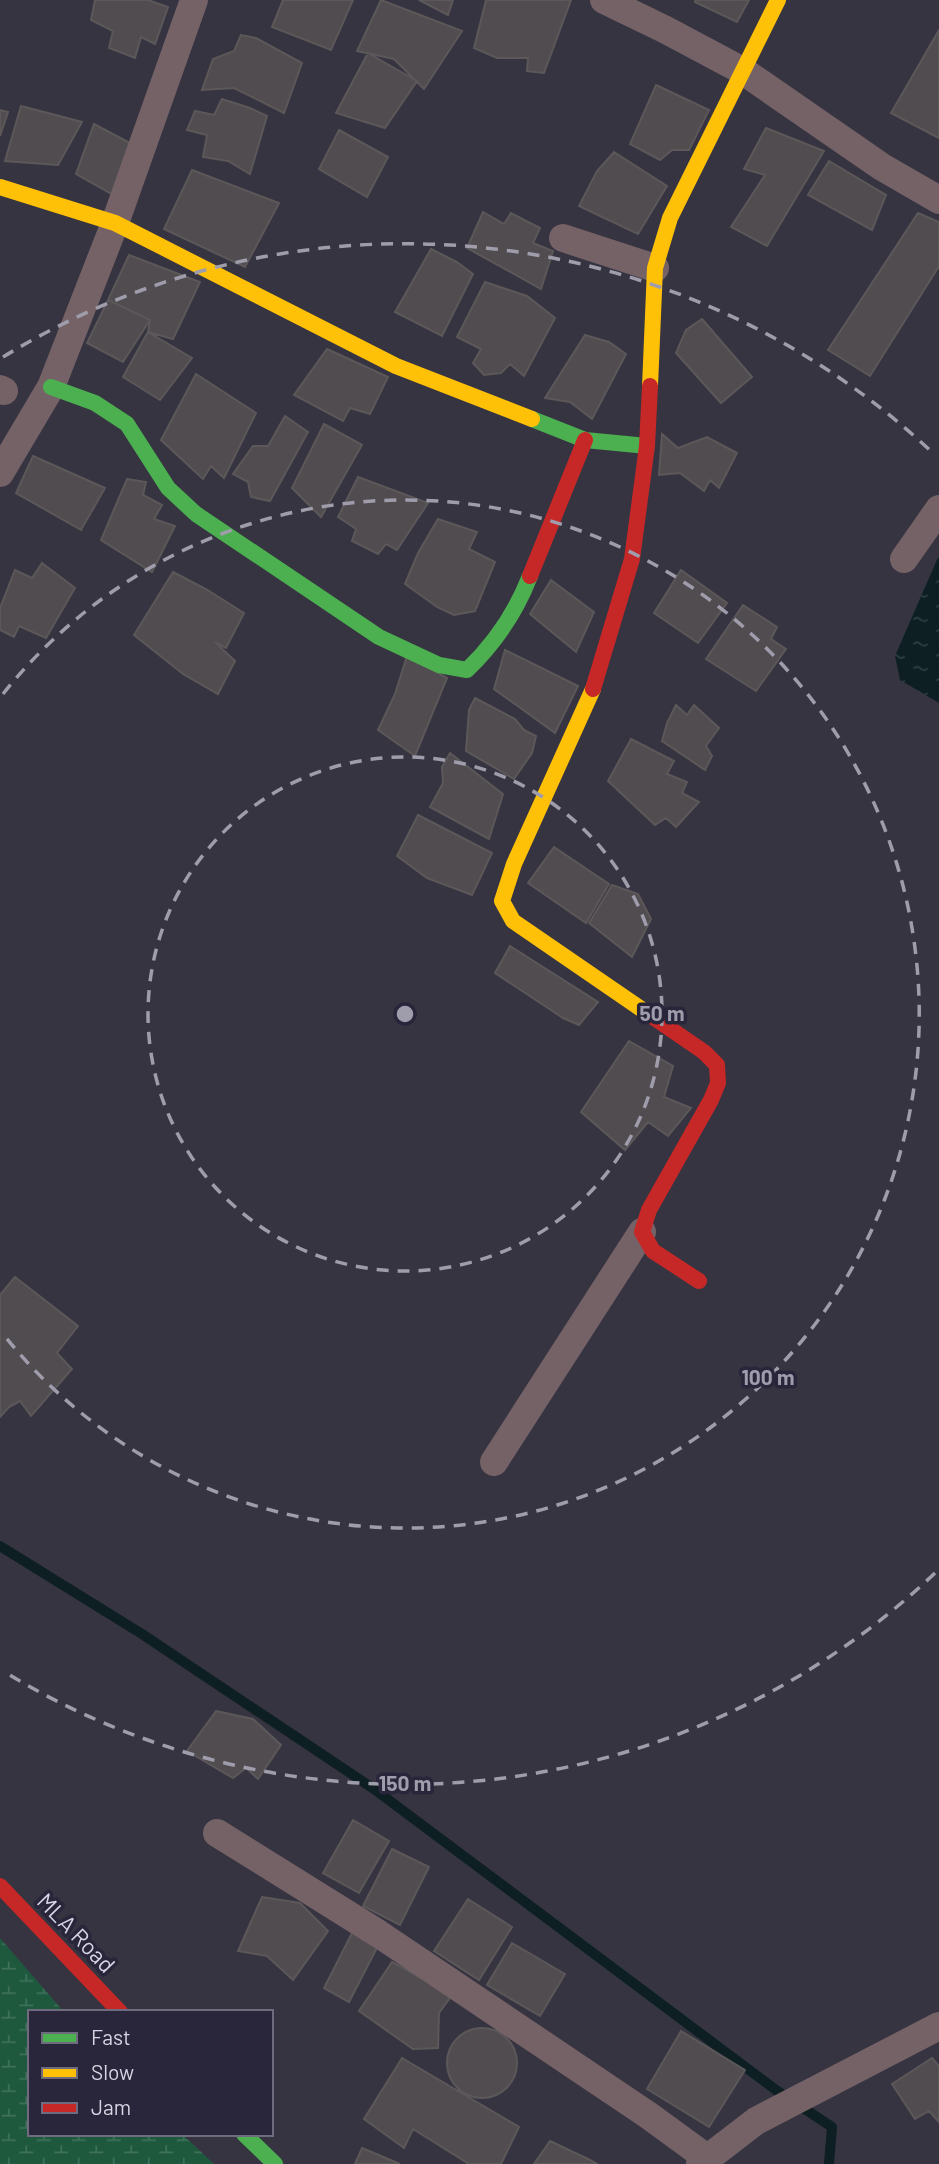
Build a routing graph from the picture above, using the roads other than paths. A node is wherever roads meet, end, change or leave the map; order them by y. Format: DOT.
graph roads {
  1 [pos="194,0"];
  2 [pos="604,0"];
  3 [pos="778,0"];
  4 [pos="743,71"];
  5 [pos="0,187"];
  6 [pos="939,200"];
  7 [pos="115,223"];
  8 [pos="563,238"];
  9 [pos="655,268"];
  10 [pos="51,387"];
  11 [pos="585,440"];
  12 [pos="647,446"];
  13 [pos="0,473"];
  14 [pos="939,509"];
  15 [pos="904,559"];
  16 [pos="642,1232"];
  17 [pos="699,1281"];
  18 [pos="494,1462"];
  19 [pos="217,1833"];
  20 [pos="0,1886"];
  21 [pos="118,2010"];
  22 [pos="939,2026"];
  23 [pos="246,2136"];
  24 [pos="703,2161"];
  25 [pos="275,2164"];
  1 -- 7 [label="street"];
  2 -- 4 [label="street"];
  3 -- 4 [label="street"];
  4 -- 6 [label="street"];
  4 -- 9 [label="street"];
  5 -- 7 [label="street"];
  7 -- 10 [label="street"];
  7 -- 11 [label="street"];
  8 -- 9 [label="street"];
  9 -- 12 [label="street"];
  10 -- 11 [label="street"];
  10 -- 13 [label="street"];
  11 -- 12 [label="street"];
  12 -- 16 [label="street"];
  14 -- 15 [label="street"];
  16 -- 17 [label="street"];
  16 -- 18 [label="street"];
  19 -- 24 [label="street"];
  20 -- 21 [label="street, MLA Road"];
  22 -- 24 [label="street"];
  23 -- 25 [label="street"];
}
